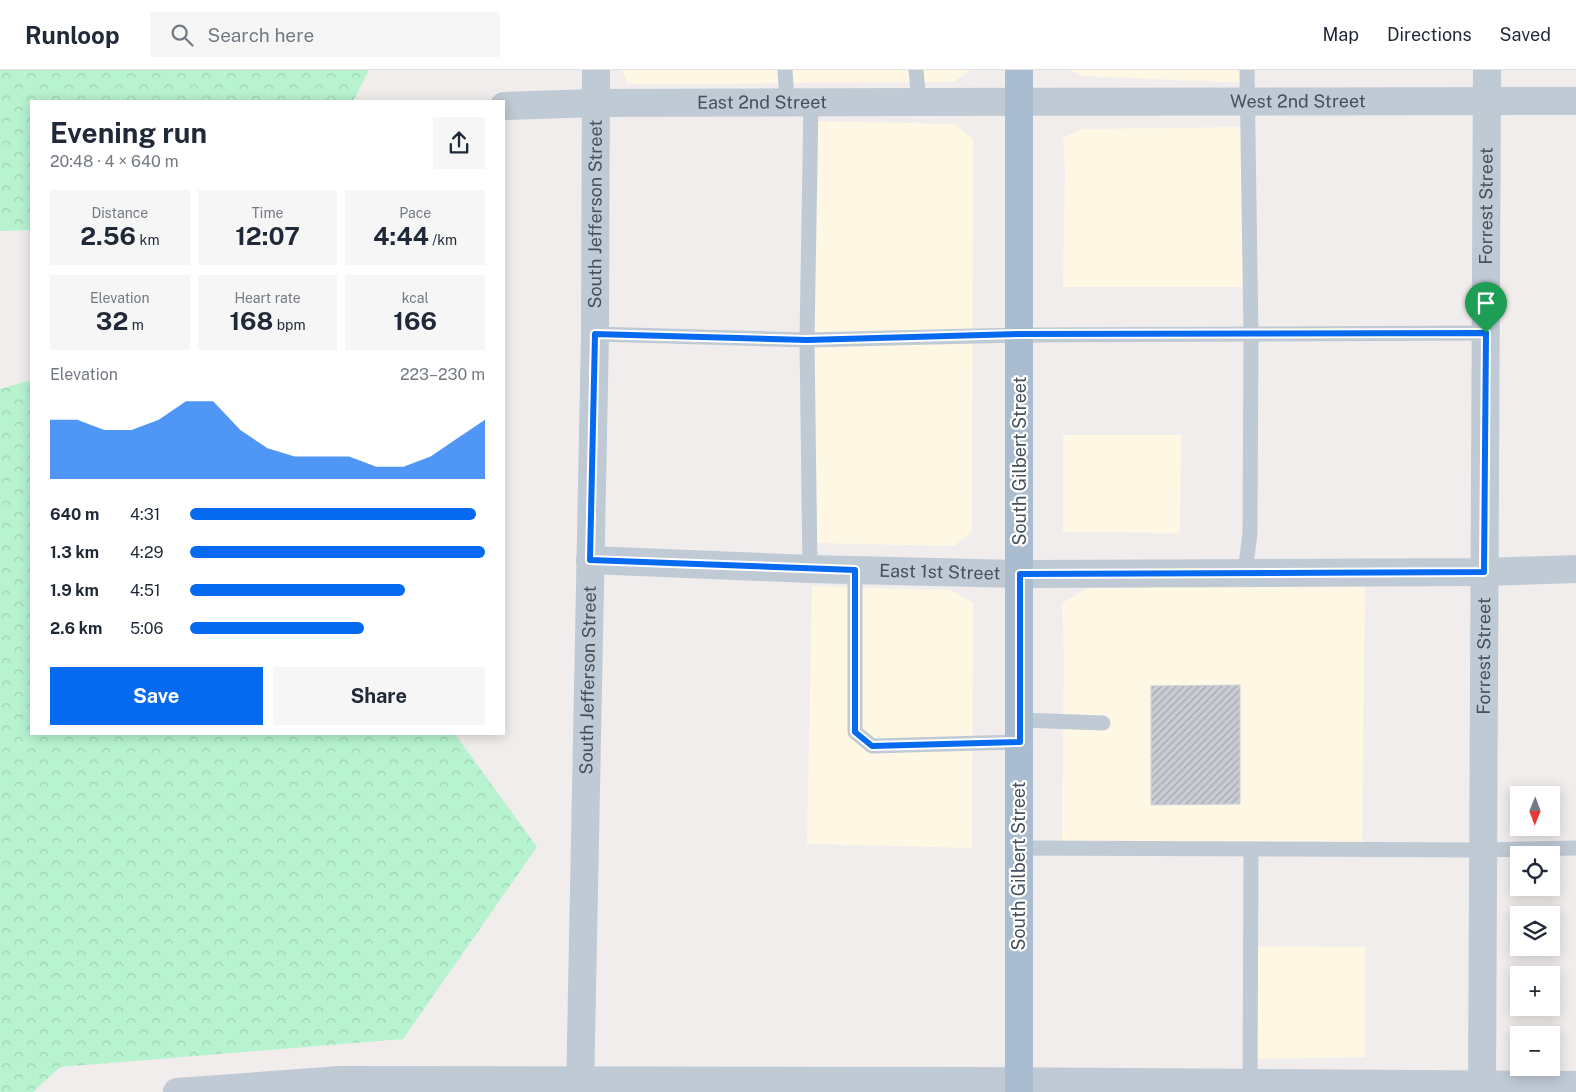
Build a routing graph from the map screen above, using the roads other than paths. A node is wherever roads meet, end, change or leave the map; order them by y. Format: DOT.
graph roads {
  1 [pos="596,70"];
  2 [pos="785,70"];
  3 [pos="916,70"];
  4 [pos="1020,70"];
  5 [pos="1247,70"];
  6 [pos="1487,70"];
  7 [pos="1487,101"];
  8 [pos="1576,101"];
  9 [pos="799,102"];
  10 [pos="919,102"];
  11 [pos="1020,102"];
  12 [pos="1248,102"];
  13 [pos="596,103"];
  14 [pos="505,106"];
  15 [pos="1486,333"];
  16 [pos="595,334"];
  17 [pos="1020,334"];
  18 [pos="1251,334"];
  19 [pos="807,340"];
  20 [pos="590,560"];
  21 [pos="810,569"];
  22 [pos="1576,569"];
  23 [pos="855,570"];
  24 [pos="1484,572"];
  25 [pos="1245,573"];
  26 [pos="1020,574"];
  27 [pos="1103,723"];
  28 [pos="1020,731"];
  29 [pos="1018,848"];
  30 [pos="1576,848"];
  31 [pos="1251,849"];
  32 [pos="1483,850"];
  33 [pos="1576,1085"];
  34 [pos="580,1086"];
  35 [pos="1019,1087"];
  36 [pos="1250,1088"];
  37 [pos="1482,1088"];
  38 [pos="177,1092"];
  1 -- 13 [label="street, South Jefferson Street"];
  2 -- 9 [label="lane"];
  3 -- 10 [label="lane"];
  4 -- 11 [label="main road, South Gilbert Street"];
  5 -- 12 [label="lane"];
  6 -- 7 [label="street, Forrest Street"];
  7 -- 8 [label="street, West 2nd Street"];
  7 -- 12 [label="street, West 2nd Street"];
  7 -- 15 [label="street, Forrest Street"];
  9 -- 10 [label="street, East 2nd Street"];
  9 -- 13 [label="street, East 2nd Street"];
  9 -- 19 [label="lane"];
  10 -- 11 [label="street, East 2nd Street"];
  11 -- 12 [label="street, West 2nd Street"];
  11 -- 17 [label="main road, South Gilbert Street"];
  12 -- 18 [label="lane"];
  13 -- 14 [label="street, East 2nd Street"];
  13 -- 16 [label="street, South Jefferson Street"];
  15 -- 18 [label="lane"];
  15 -- 24 [label="street, Forrest Street"];
  16 -- 19 [label="lane"];
  16 -- 20 [label="street, South Jefferson Street"];
  17 -- 18 [label="lane"];
  17 -- 19 [label="lane"];
  17 -- 26 [label="main road, South Gilbert Street"];
  18 -- 25 [label="lane"];
  19 -- 21 [label="lane"];
  20 -- 21 [label="street, East 1st Street"];
  20 -- 34 [label="street, South Jefferson Street"];
  21 -- 23 [label="street, East 1st Street"];
  22 -- 24 [label="street, East 1st Street"];
  23 -- 26 [label="street, East 1st Street"];
  23 -- 28 [label="lane"];
  24 -- 25 [label="street, East 1st Street"];
  24 -- 32 [label="street, Forrest Street"];
  25 -- 26 [label="street, East 1st Street"];
  26 -- 28 [label="main road, South Gilbert Street"];
  27 -- 28 [label="lane"];
  28 -- 29 [label="main road, South Gilbert Street"];
  29 -- 31 [label="lane"];
  29 -- 35 [label="main road, South Gilbert Street"];
  30 -- 32 [label="lane"];
  31 -- 32 [label="lane"];
  31 -- 36 [label="lane"];
  32 -- 37 [label="street, Forrest Street"];
  33 -- 37 [label="street"];
  34 -- 35 [label="street"];
  34 -- 38 [label="street"];
  35 -- 36 [label="street"];
  36 -- 37 [label="street"];
}
